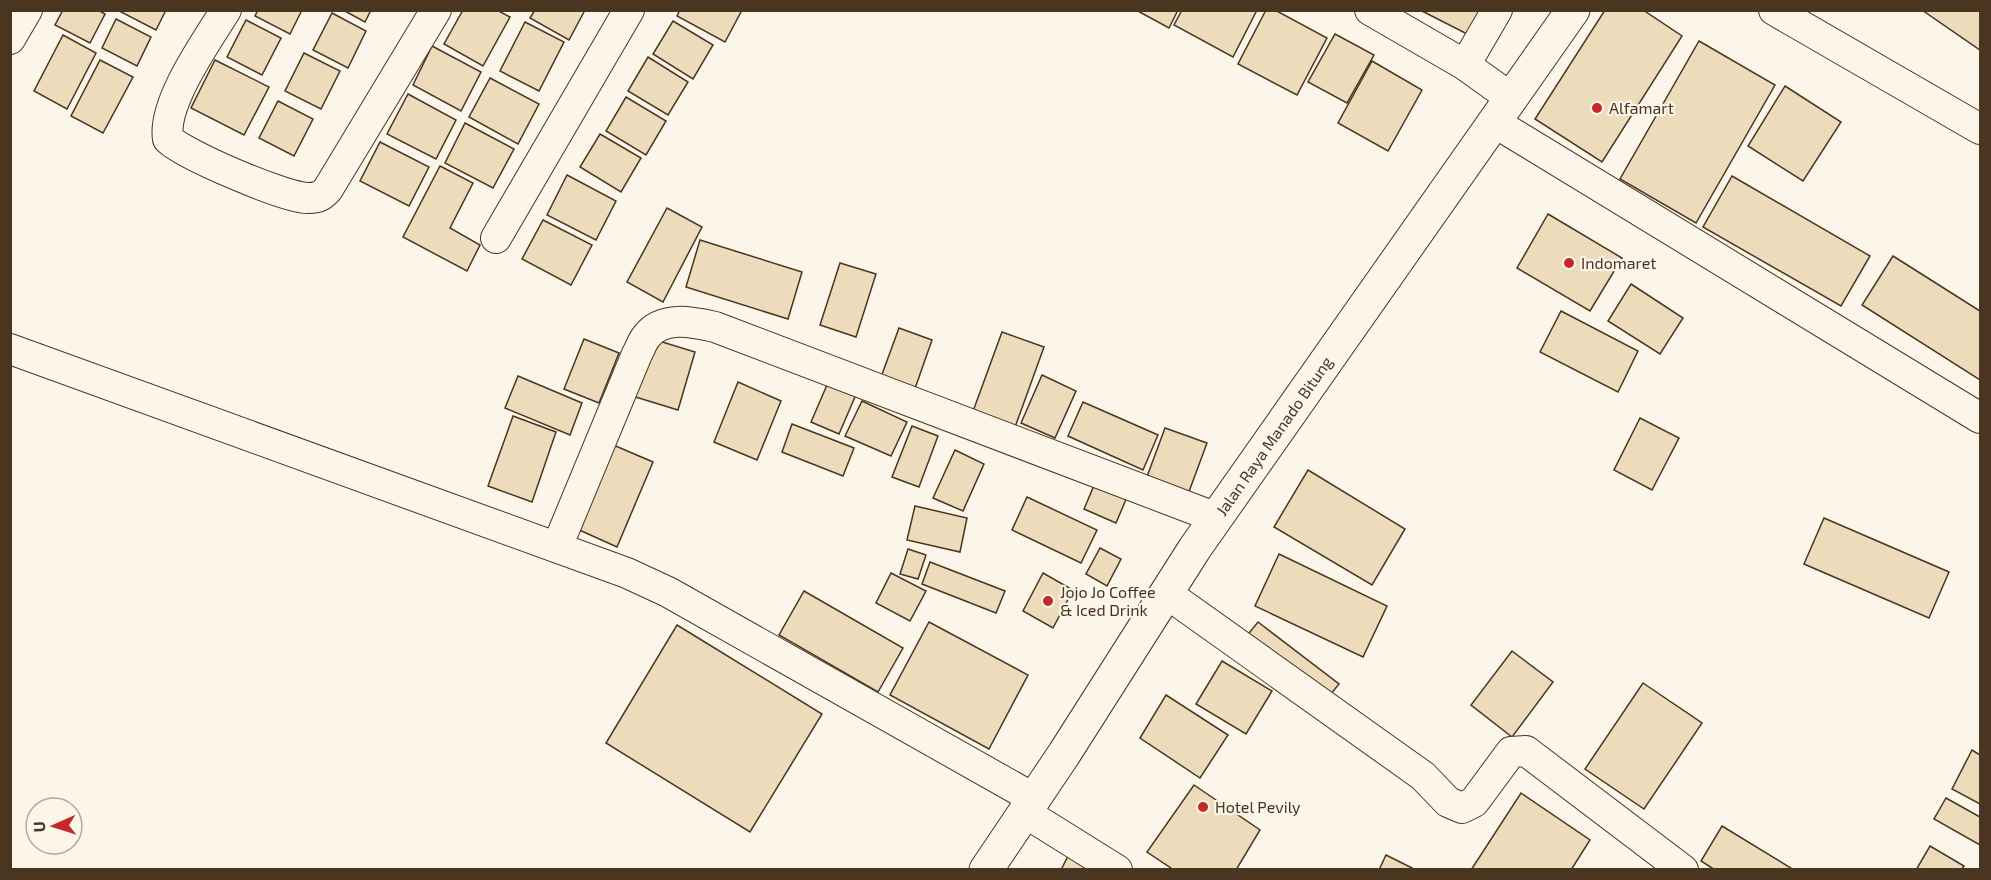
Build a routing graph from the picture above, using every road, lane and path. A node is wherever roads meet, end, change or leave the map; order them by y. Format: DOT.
graph roads {
  1 [pos="27,10"];
  2 [pos="226,10"];
  3 [pos="436,10"];
  4 [pos="629,10"];
  5 [pos="1370,10"];
  6 [pos="1497,10"];
  7 [pos="1573,10"];
  8 [pos="1774,10"];
  9 [pos="10,39"];
  10 [pos="1465,65"];
  11 [pos="1503,110"];
  12 [pos="1980,129"];
  13 [pos="496,238"];
  14 [pos="10,349"];
  15 [pos="1980,418"];
  16 [pos="1217,518"];
  17 [pos="556,547"];
  18 [pos="1166,593"];
  19 [pos="1029,805"];
  20 [pos="986,870"];
  21 [pos="1117,870"];
  22 [pos="1683,870"];
  1 -- 9 [label="street"];
  2 -- 3 [label="street"];
  4 -- 13 [label="street"];
  5 -- 10 [label="street"];
  6 -- 10 [label="street"];
  7 -- 11 [label="highway, Jalan Raya Manado Bitung"];
  8 -- 12 [label="street"];
  10 -- 11 [label="street"];
  11 -- 15 [label="street"];
  11 -- 16 [label="highway, Jalan Raya Manado Bitung"];
  14 -- 17 [label="street"];
  16 -- 17 [label="street"];
  16 -- 18 [label="highway, Jalan Raya Manado Bitung"];
  17 -- 19 [label="street"];
  18 -- 19 [label="highway, Jalan Raya Manado Bitung"];
  18 -- 22 [label="street"];
  19 -- 20 [label="highway, Jalan Raya Manado Bitung"];
  19 -- 21 [label="street"];
}
